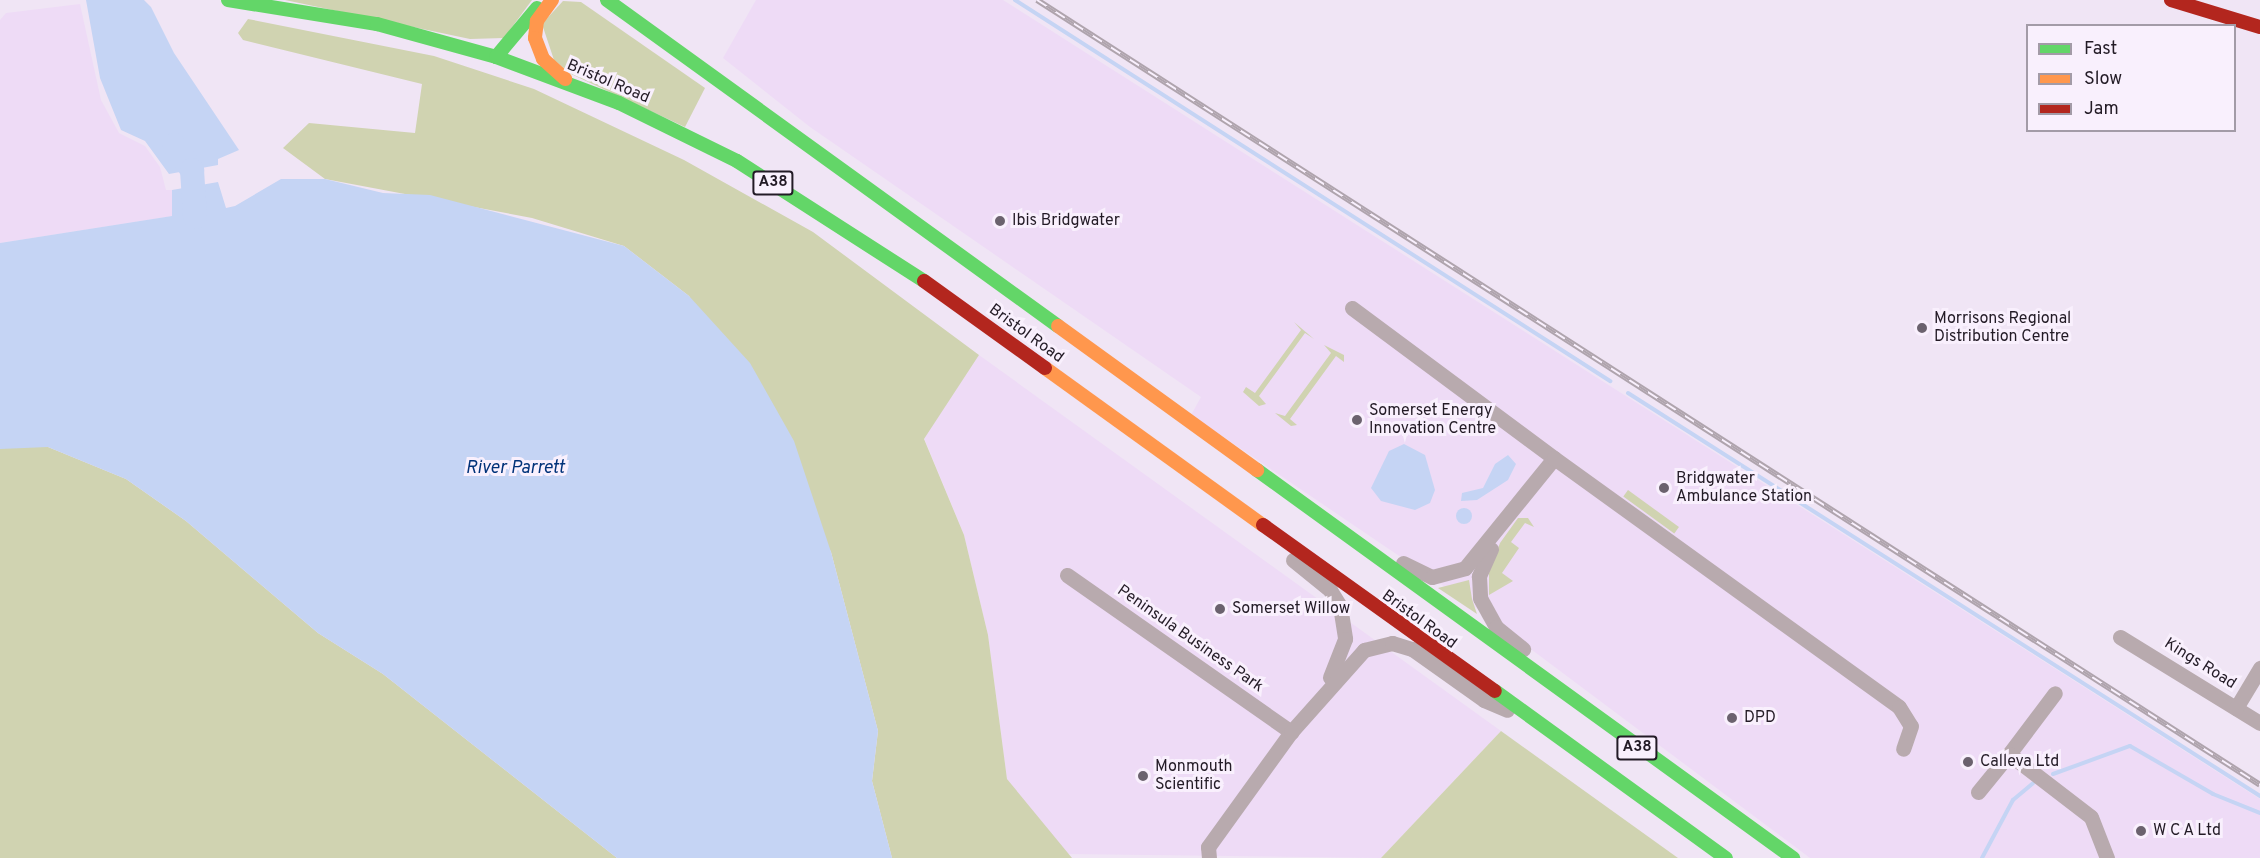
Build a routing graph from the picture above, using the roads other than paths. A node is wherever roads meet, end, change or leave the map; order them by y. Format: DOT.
graph roads {
  1 [pos="228,0"];
  2 [pos="538,0"];
  3 [pos="552,0"];
  4 [pos="607,0"];
  5 [pos="2170,0"];
  6 [pos="2260,27"];
  7 [pos="496,57"];
  8 [pos="569,83"];
  9 [pos="1352,308"];
  10 [pos="1554,458"];
  11 [pos="1236,459"];
  12 [pos="1248,516"];
  13 [pos="1500,530"];
  14 [pos="1067,576"];
  15 [pos="2120,637"];
  16 [pos="2260,668"];
  17 [pos="1323,690"];
  18 [pos="2055,693"];
  19 [pos="2236,708"];
  20 [pos="1523,716"];
  21 [pos="2260,723"];
  22 [pos="1291,732"];
  23 [pos="1903,749"];
  24 [pos="2009,754"];
  25 [pos="1684,781"];
  26 [pos="1978,792"];
  27 [pos="1209,858"];
  28 [pos="1726,858"];
  29 [pos="1793,858"];
  30 [pos="2107,858"];
  1 -- 7 [label="main road, Bristol Road / A38"];
  2 -- 7 [label="main road"];
  3 -- 8 [label="main road"];
  4 -- 11 [label="main road, Bristol Road / A38"];
  5 -- 6 [label="main road"];
  7 -- 8 [label="main road, Bristol Road / A38"];
  8 -- 12 [label="main road, Bristol Road / A38"];
  9 -- 10 [label="street"];
  10 -- 13 [label="street"];
  10 -- 23 [label="street"];
  11 -- 13 [label="street"];
  11 -- 25 [label="main road, Bristol Road / A38"];
  12 -- 17 [label="street"];
  12 -- 20 [label="main road, Bristol Road / A38"];
  13 -- 25 [label="street"];
  14 -- 22 [label="street, Peninsula Business Park"];
  15 -- 19 [label="street, Kings Road"];
  16 -- 19 [label="street"];
  17 -- 20 [label="street"];
  17 -- 22 [label="street"];
  18 -- 24 [label="street"];
  19 -- 21 [label="street, Kings Road"];
  20 -- 28 [label="main road, Bristol Road / A38"];
  22 -- 27 [label="street"];
  24 -- 26 [label="street"];
  24 -- 30 [label="street"];
  25 -- 29 [label="main road, Bristol Road / A38"];
}
